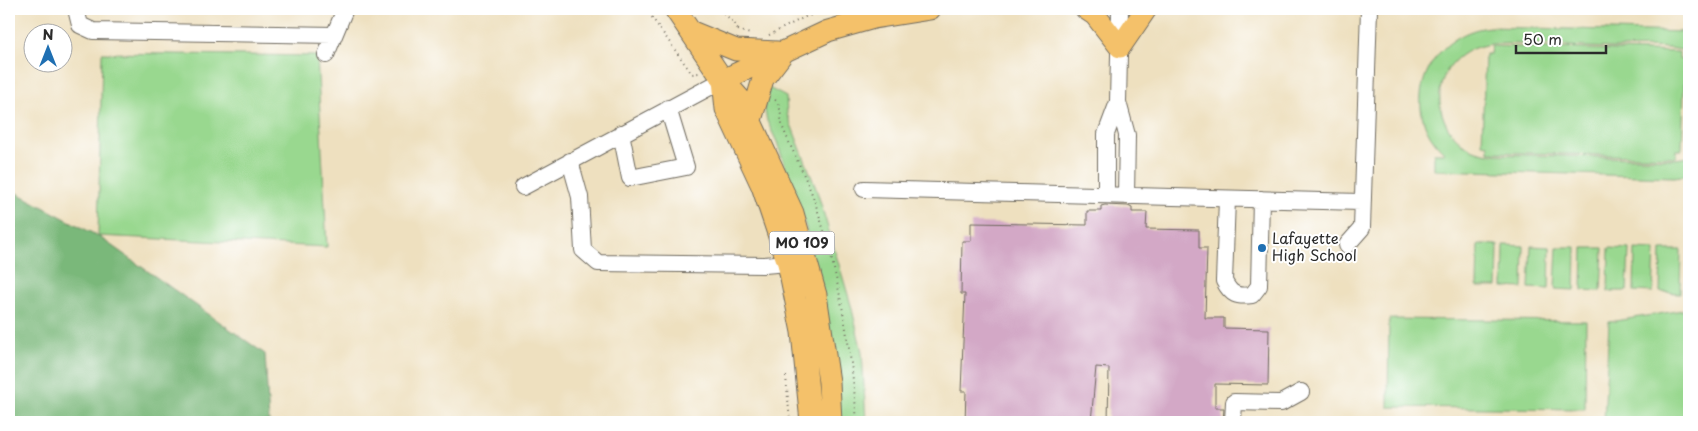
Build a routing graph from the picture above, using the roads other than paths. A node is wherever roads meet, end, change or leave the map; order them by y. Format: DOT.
graph roads {
  1 [pos="76,9"];
  2 [pos="346,9"];
  3 [pos="675,9"];
  4 [pos="930,9"];
  5 [pos="1086,9"];
  6 [pos="1120,9"];
  7 [pos="1146,9"];
  8 [pos="1369,9"];
  9 [pos="692,32"];
  10 [pos="334,35"];
  11 [pos="1120,46"];
  12 [pos="783,52"];
  13 [pos="326,55"];
  14 [pos="723,80"];
  15 [pos="1118,102"];
  16 [pos="668,108"];
  17 [pos="751,120"];
  18 [pos="621,133"];
  19 [pos="570,162"];
  20 [pos="523,187"];
  21 [pos="864,189"];
  22 [pos="1106,195"];
  23 [pos="1126,196"];
  24 [pos="1227,198"];
  25 [pos="1262,199"];
  26 [pos="1362,202"];
  27 [pos="1347,245"];
  28 [pos="788,263"];
  29 [pos="1301,392"];
  30 [pos="810,422"];
  31 [pos="831,422"];
  32 [pos="1234,422"];
  1 -- 10 [label="street"];
  2 -- 10 [label="street"];
  3 -- 9 [label="main road, MO 109"];
  4 -- 12 [label="main road"];
  5 -- 11 [label="main road"];
  6 -- 11 [label="street"];
  7 -- 11 [label="main road"];
  8 -- 26 [label="street"];
  9 -- 12 [label="main road"];
  9 -- 14 [label="main road, MO 109"];
  10 -- 13 [label="street"];
  11 -- 15 [label="street"];
  12 -- 14 [label="main road"];
  12 -- 17 [label="main road"];
  14 -- 16 [label="street"];
  14 -- 17 [label="main road, MO 109"];
  14 -- 28 [label="main road, MO 109"];
  15 -- 22 [label="street"];
  15 -- 23 [label="street"];
  16 -- 18 [label="street"];
  16 -- 18 [label="street"];
  17 -- 31 [label="main road, MO 109"];
  18 -- 19 [label="street"];
  19 -- 20 [label="street"];
  19 -- 28 [label="street"];
  21 -- 22 [label="street"];
  22 -- 23 [label="street"];
  23 -- 24 [label="street"];
  24 -- 25 [label="street"];
  24 -- 25 [label="street"];
  25 -- 26 [label="street"];
  26 -- 27 [label="street"];
  28 -- 30 [label="main road, MO 109"];
  29 -- 32 [label="street"];
}
